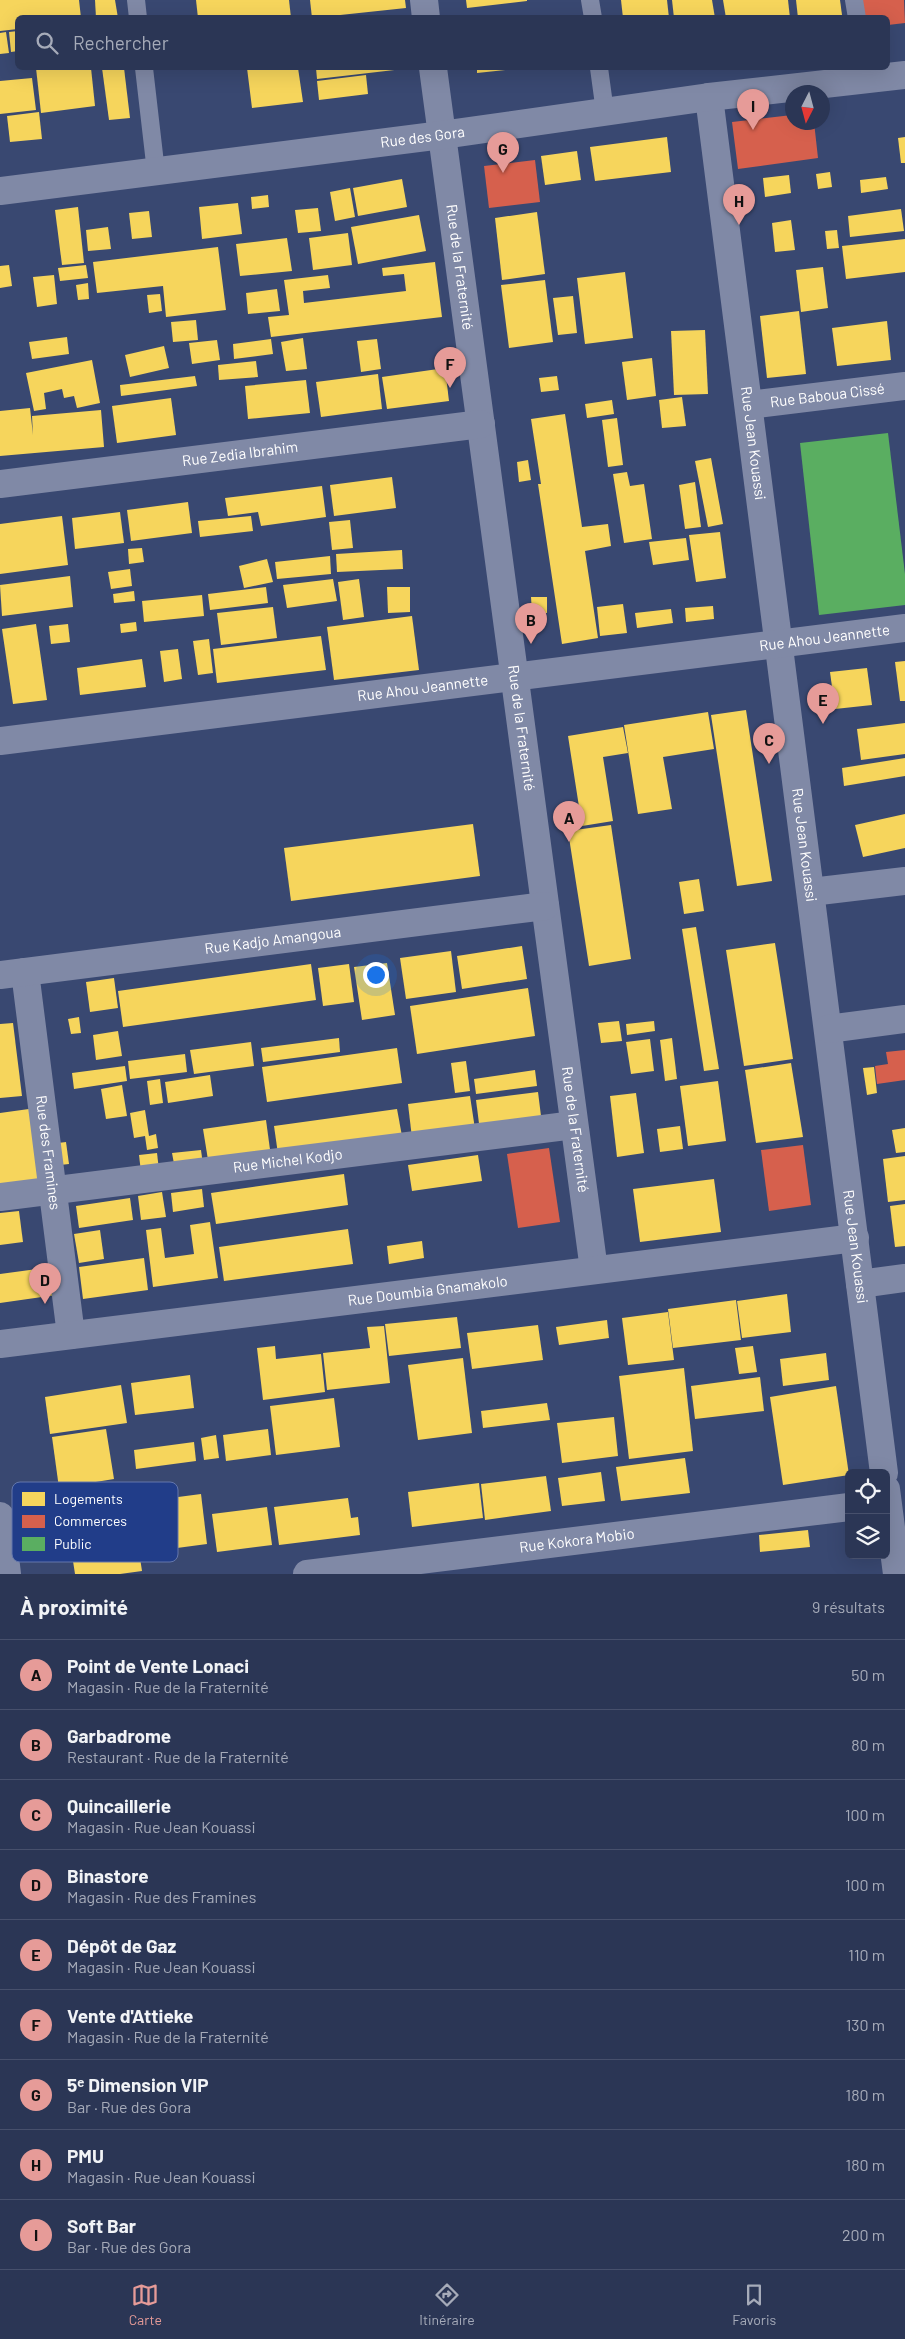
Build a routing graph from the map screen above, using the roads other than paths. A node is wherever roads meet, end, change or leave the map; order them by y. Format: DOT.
graph roads {
  1 [pos="136,0"];
  2 [pos="424,0"];
  3 [pos="590,0"];
  4 [pos="854,0"];
  5 [pos="138,15"];
  6 [pos="426,15"];
  7 [pos="592,15"];
  8 [pos="856,15"];
  9 [pos="144,70"];
  10 [pos="433,70"];
  11 [pos="599,70"];
  12 [pos="863,74"];
  13 [pos="905,75"];
  14 [pos="709,97"];
  15 [pos="605,112"];
  16 [pos="442,136"];
  17 [pos="156,172"];
  18 [pos="0,191"];
  19 [pos="905,386"];
  20 [pos="749,405"];
  21 [pos="480,424"];
  22 [pos="0,484"];
  23 [pos="905,628"];
  24 [pos="779,644"];
  25 [pos="514,677"];
  26 [pos="0,741"];
  27 [pos="905,881"];
  28 [pos="811,892"];
  29 [pos="545,906"];
  30 [pos="12,973"];
  31 [pos="905,1019"];
  32 [pos="828,1029"];
  33 [pos="574,1125"];
  34 [pos="53,1190"];
  35 [pos="0,1197"];
  36 [pos="855,1238"];
  37 [pos="594,1270"];
  38 [pos="905,1278"];
  39 [pos="860,1284"];
  40 [pos="71,1335"];
  41 [pos="0,1344"];
  42 [pos="883,1469"];
  43 [pos="845,1507"];
  44 [pos="889,1514"];
  45 [pos="0,1516"];
  46 [pos="7,1574"];
  47 [pos="307,1574"];
  48 [pos="897,1574"];
  1 -- 5 [label="lane"];
  2 -- 6 [label="street"];
  3 -- 7 [label="lane"];
  4 -- 8 [label="lane"];
  9 -- 17 [label="lane"];
  10 -- 16 [label="street, Rue de la Fraternité"];
  11 -- 15 [label="lane"];
  12 -- 13 [label="street, Rue des Gora"];
  12 -- 14 [label="street, Rue des Gora"];
  14 -- 15 [label="street, Rue des Gora"];
  14 -- 20 [label="street, Rue Jean Kouassi"];
  15 -- 16 [label="street, Rue des Gora"];
  16 -- 17 [label="street, Rue des Gora"];
  16 -- 21 [label="street, Rue de la Fraternité"];
  17 -- 18 [label="street, Rue des Gora"];
  19 -- 20 [label="street, Rue Baboua Cissé"];
  20 -- 24 [label="street, Rue Jean Kouassi"];
  21 -- 22 [label="street, Rue Zedia Ibrahim"];
  21 -- 25 [label="street, Rue de la Fraternité"];
  23 -- 24 [label="street, Rue Ahou Jeannette"];
  24 -- 25 [label="street, Rue Ahou Jeannette"];
  24 -- 28 [label="street, Rue Jean Kouassi"];
  25 -- 26 [label="street, Rue Ahou Jeannette"];
  25 -- 29 [label="street, Rue de la Fraternité"];
  27 -- 28 [label="street"];
  28 -- 32 [label="street, Rue Jean Kouassi"];
  29 -- 30 [label="street, Rue Kadjo Amangoua"];
  29 -- 33 [label="street, Rue de la Fraternité"];
  30 -- 34 [label="street, Rue des Framines"];
  31 -- 32 [label="street"];
  32 -- 36 [label="street, Rue Jean Kouassi"];
  33 -- 34 [label="street, Rue Michel Kodjo"];
  33 -- 37 [label="street, Rue de la Fraternité"];
  34 -- 35 [label="street, Rue Michel Kodjo"];
  34 -- 40 [label="street, Rue des Framines"];
  36 -- 37 [label="street, Rue Doumbia Gnamakolo"];
  36 -- 39 [label="street, Rue Jean Kouassi"];
  37 -- 40 [label="street, Rue Doumbia Gnamakolo"];
  38 -- 39 [label="street"];
  39 -- 42 [label="street, Rue Jean Kouassi"];
  40 -- 41 [label="street, Rue Doumbia Gnamakolo"];
  43 -- 47 [label="street, Rue Kokora Mobio"];
  44 -- 48 [label="street"];
  45 -- 46 [label="street"];
}
